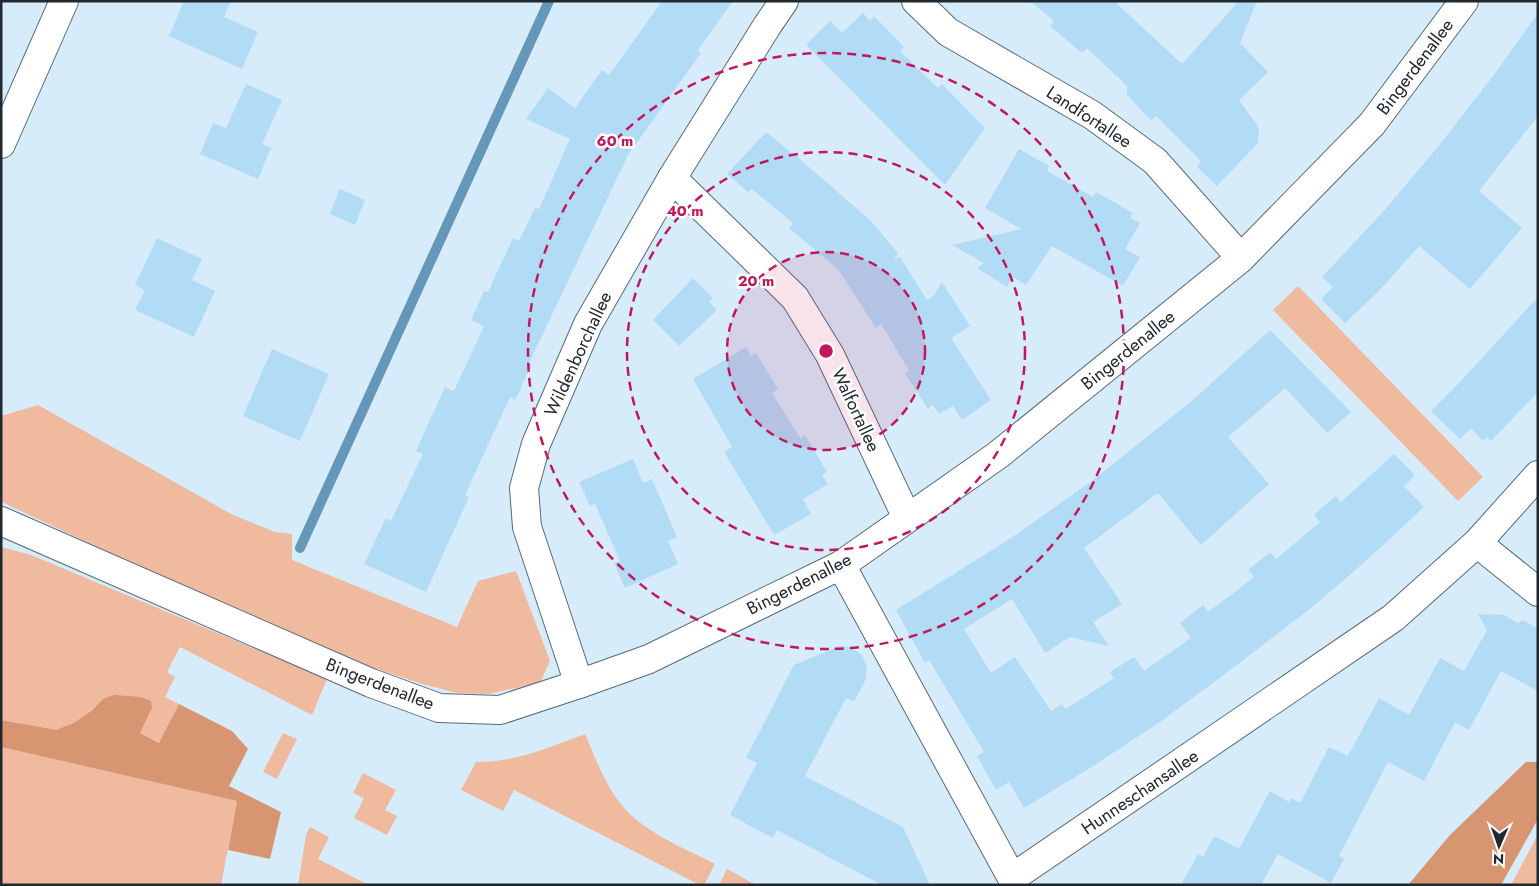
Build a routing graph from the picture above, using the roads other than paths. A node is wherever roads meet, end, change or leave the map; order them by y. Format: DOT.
graph roads {
  1 [pos="64,1"];
  2 [pos="784,1"];
  3 [pos="916,1"];
  4 [pos="1464,1"];
  5 [pos="1,144"];
  6 [pos="672,178"];
  7 [pos="1241,258"];
  8 [pos="1538,475"];
  9 [pos="907,518"];
  10 [pos="1,521"];
  11 [pos="1478,544"];
  12 [pos="841,565"];
  13 [pos="1538,592"];
  14 [pos="579,684"];
  1 -- 5 [label="street"];
  2 -- 6 [label="street, Wildenborchallee"];
  3 -- 7 [label="street, Landfortallee"];
  4 -- 7 [label="street, Bingerdenallee"];
  6 -- 9 [label="street, Walfortallee"];
  6 -- 14 [label="street, Wildenborchallee"];
  7 -- 9 [label="street, Bingerdenallee"];
  8 -- 11 [label="street, Hunneschansallee"];
  9 -- 12 [label="street, Bingerdenallee"];
  10 -- 14 [label="street, Bingerdenallee"];
  11 -- 12 [label="street, Hunneschansallee"];
  11 -- 13 [label="street"];
  12 -- 14 [label="street, Bingerdenallee"];
}
